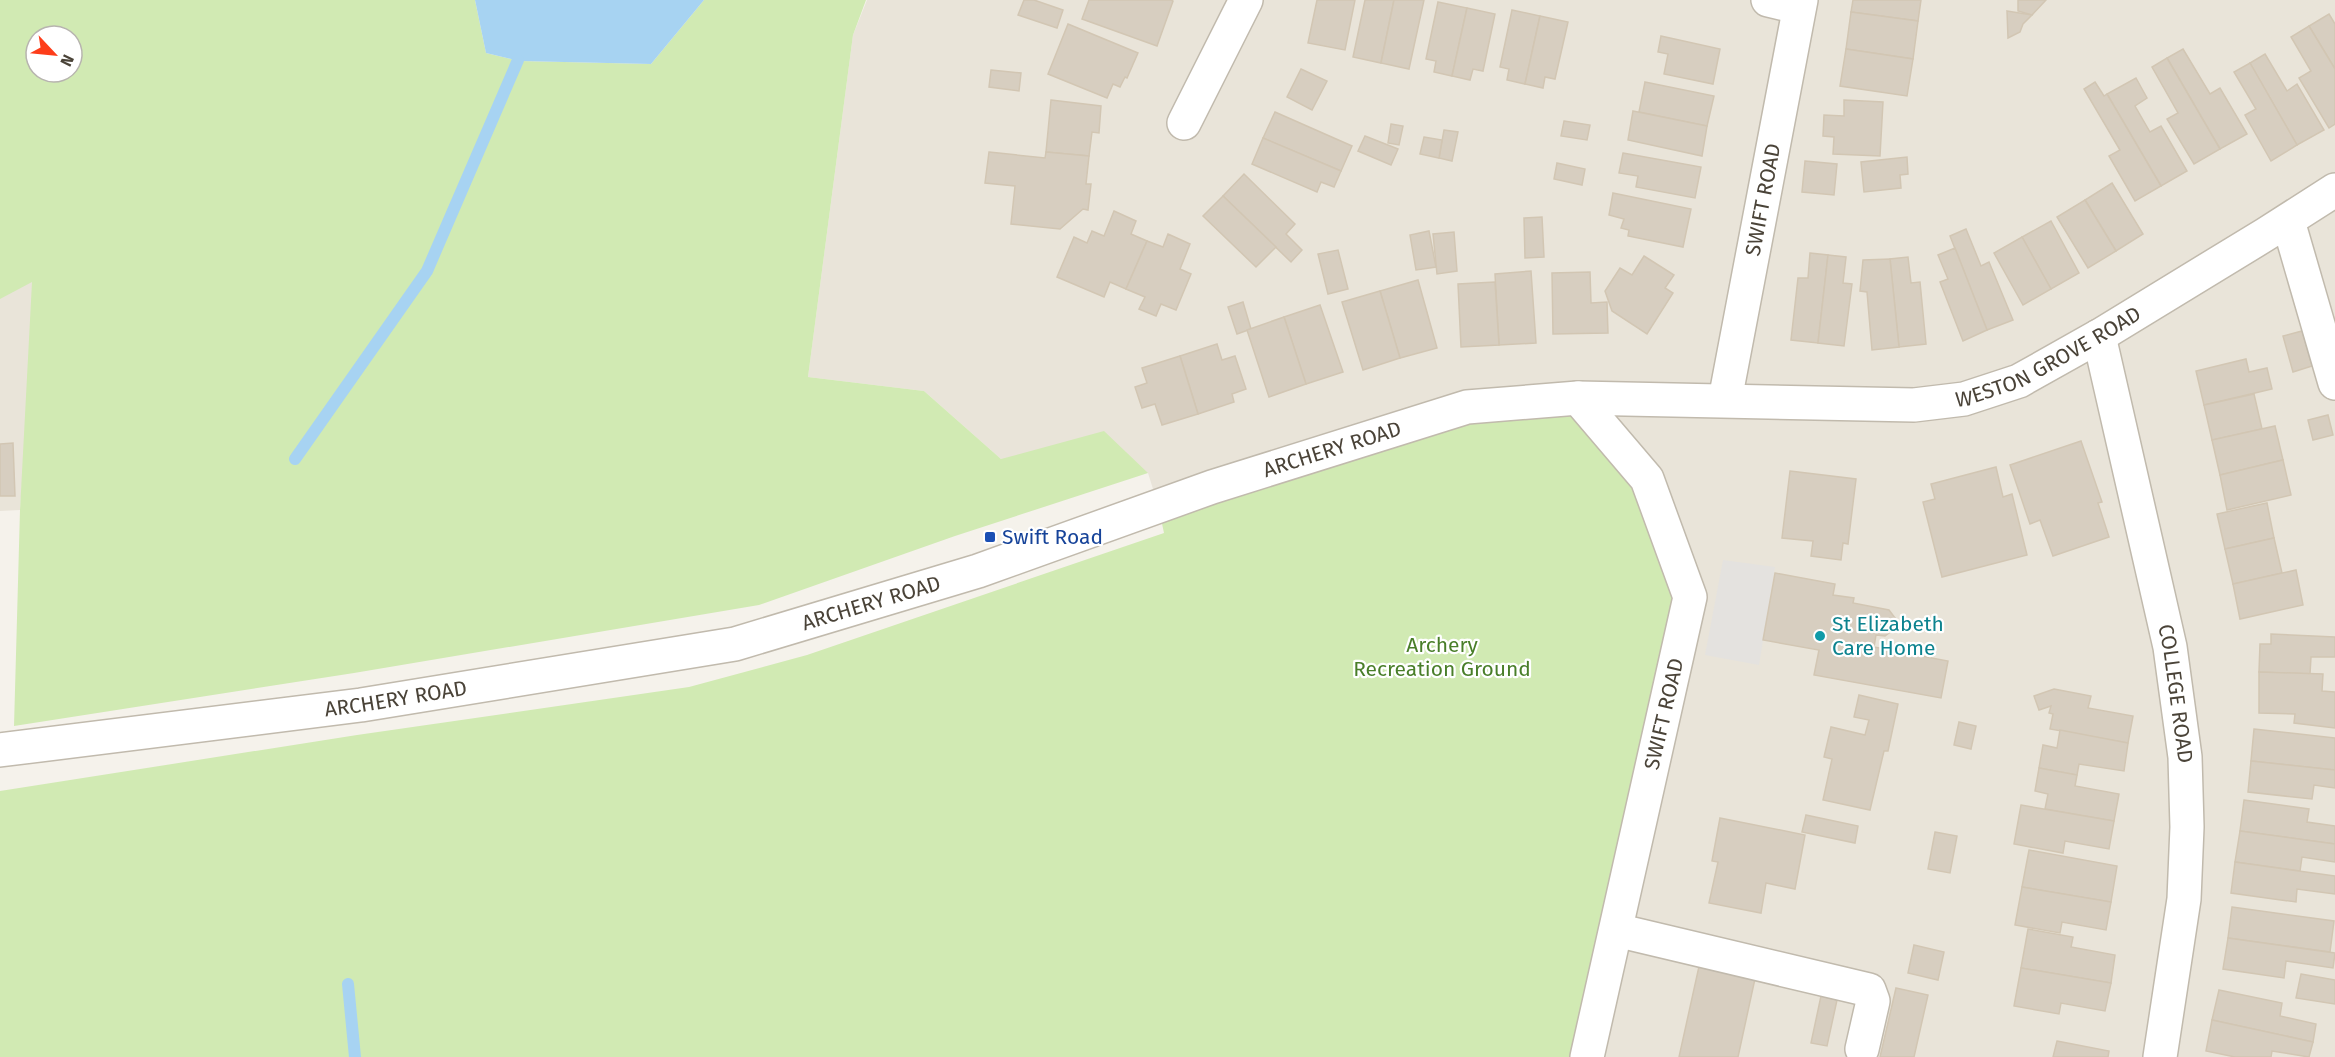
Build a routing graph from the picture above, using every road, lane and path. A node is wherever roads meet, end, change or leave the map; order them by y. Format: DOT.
graph roads {
  1 [pos="1246,0"];
  2 [pos="1768,0"];
  3 [pos="1800,3"];
  4 [pos="1184,123"];
  5 [pos="2335,190"];
  6 [pos="2288,220"];
  7 [pos="2099,336"];
  8 [pos="2335,383"];
  9 [pos="1578,398"];
  10 [pos="1725,400"];
  11 [pos="0,750"];
  12 [pos="1616,930"];
  13 [pos="1862,1049"];
  14 [pos="1587,1057"];
  15 [pos="2160,1057"];
  1 -- 4 [label="street"];
  2 -- 3 [label="street"];
  3 -- 10 [label="street, SWIFT ROAD"];
  5 -- 6 [label="street, WESTON GROVE ROAD"];
  6 -- 7 [label="street, WESTON GROVE ROAD"];
  6 -- 8 [label="street"];
  7 -- 10 [label="street, WESTON GROVE ROAD"];
  7 -- 15 [label="street, COLLEGE ROAD"];
  9 -- 10 [label="street, ARCHERY ROAD"];
  9 -- 11 [label="street, ARCHERY ROAD"];
  9 -- 12 [label="street, SWIFT ROAD"];
  12 -- 13 [label="street"];
  12 -- 14 [label="street, SWIFT ROAD"];
}
